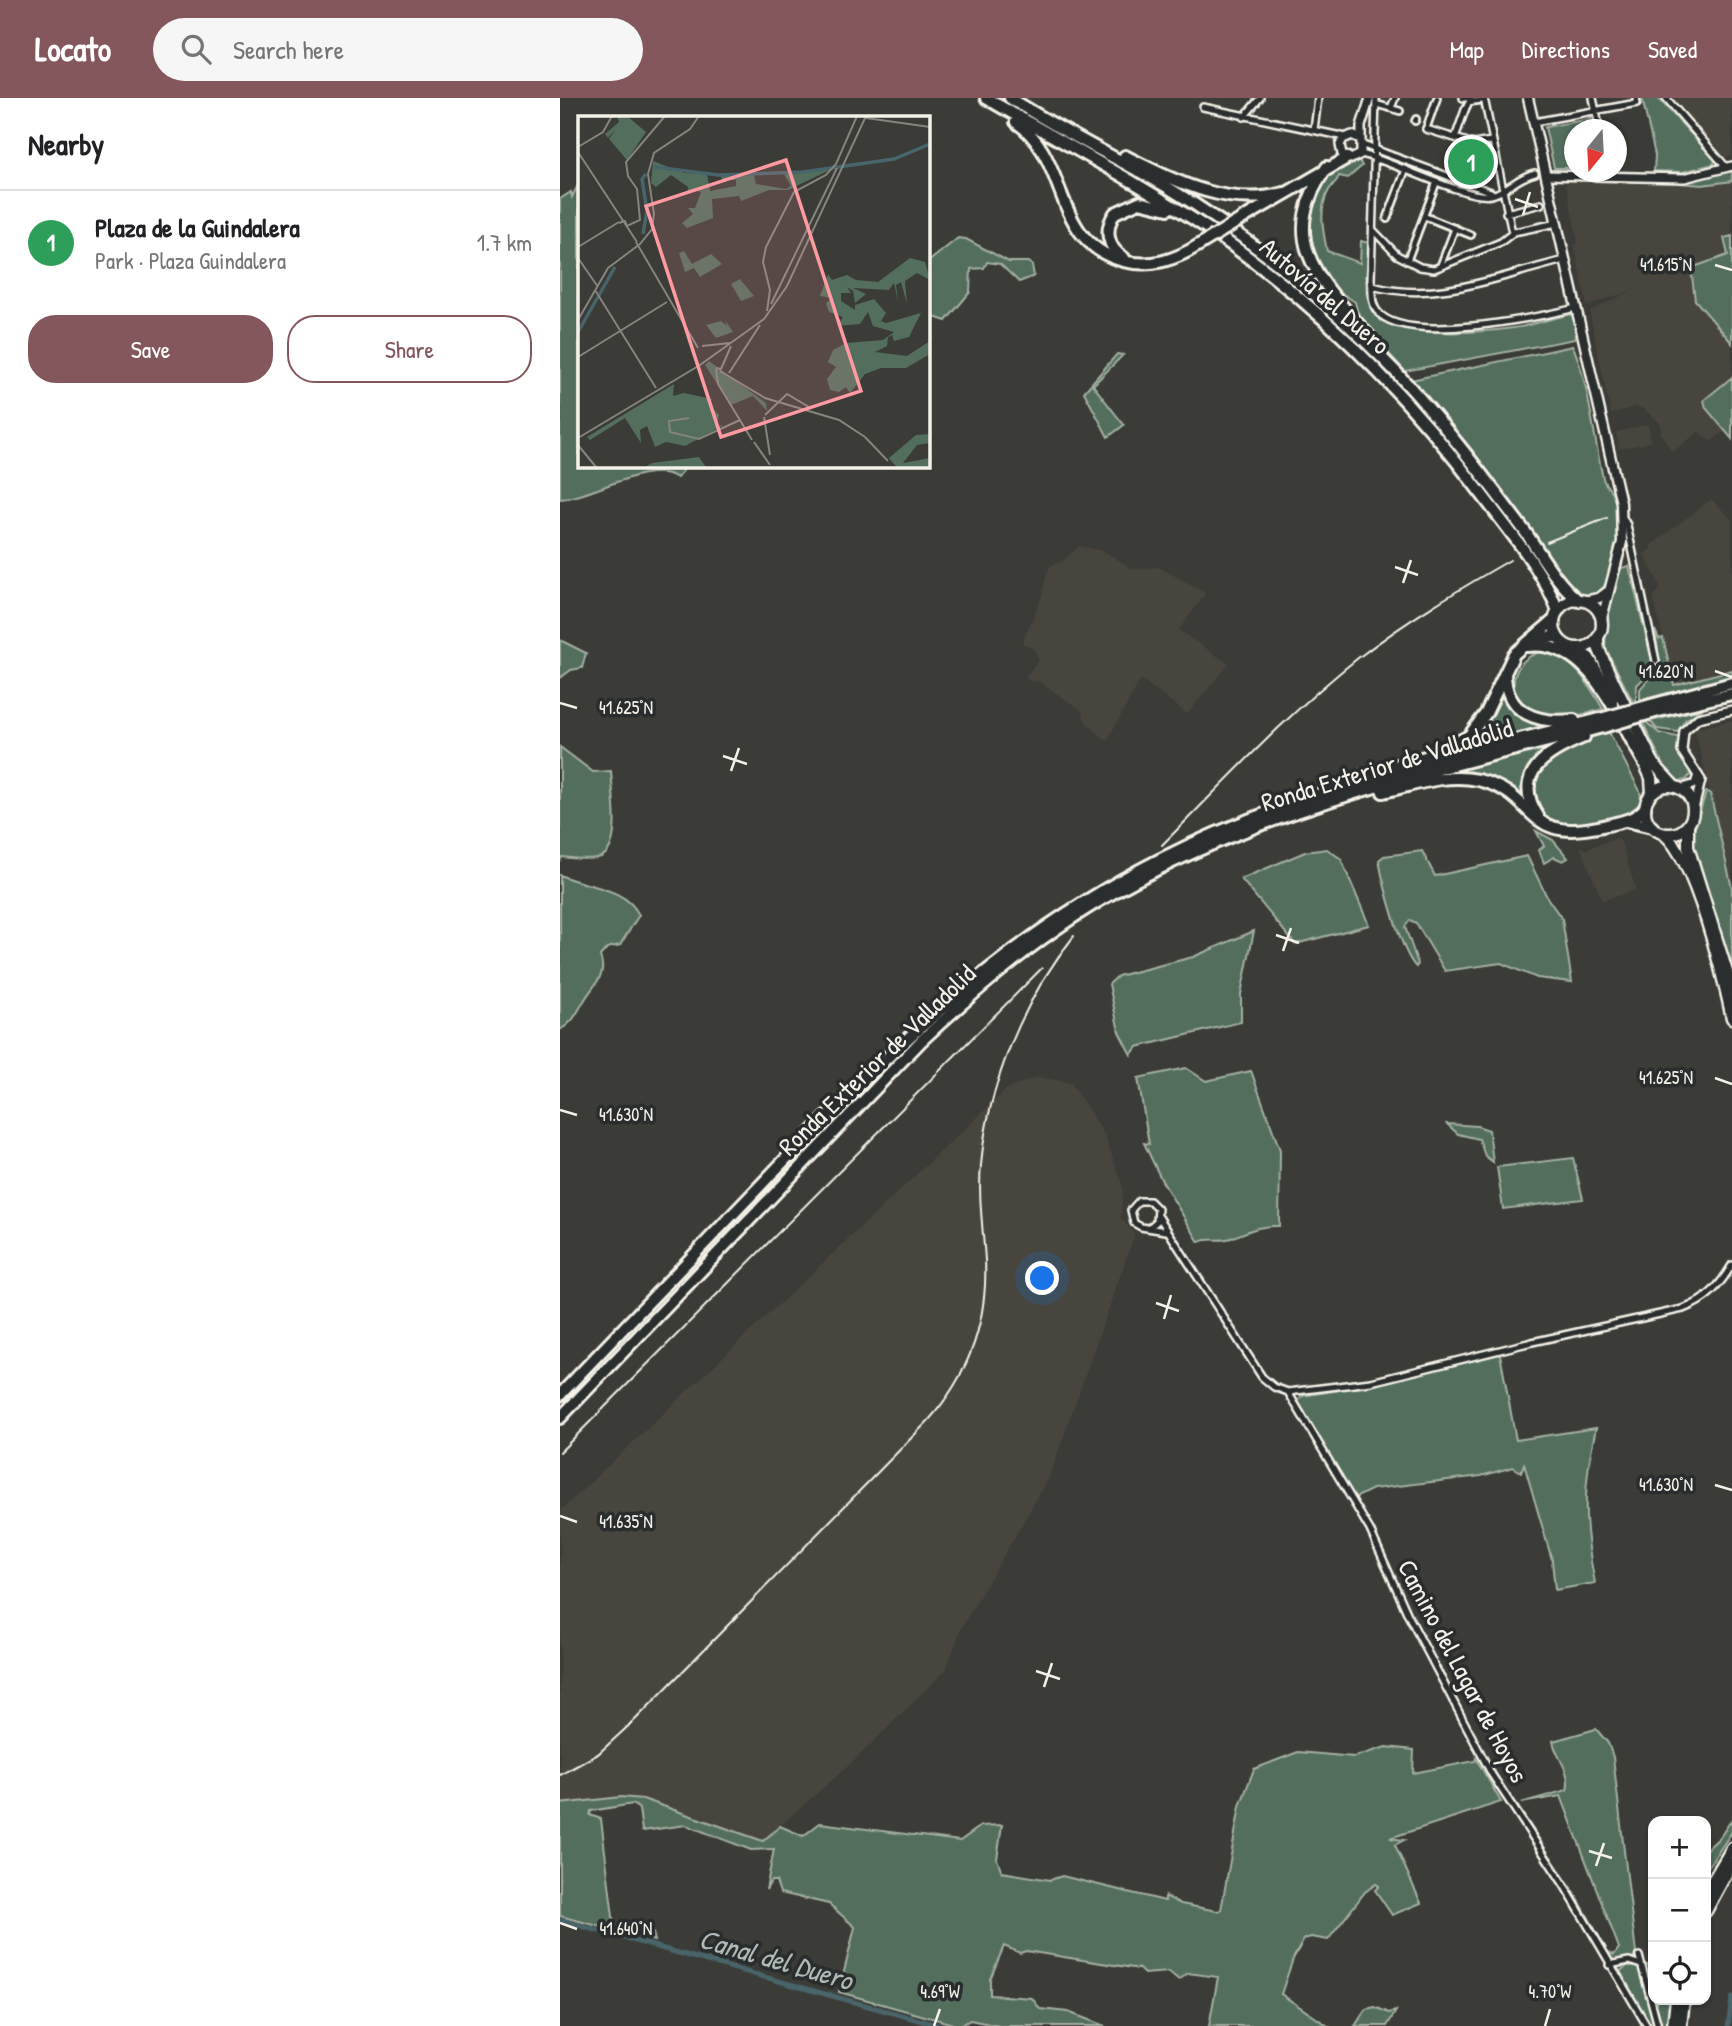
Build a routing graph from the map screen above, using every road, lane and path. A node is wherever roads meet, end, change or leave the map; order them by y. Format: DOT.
graph roads {
  1 [pos="979,98"];
  2 [pos="986,98"];
  3 [pos="1010,98"];
  4 [pos="1018,98"];
  5 [pos="1198,98"];
  6 [pos="1207,98"];
  7 [pos="1260,98"];
  8 [pos="1318,98"];
  9 [pos="1395,98"];
  10 [pos="1437,98"];
  11 [pos="1463,98"];
  12 [pos="1471,98"];
  13 [pos="1528,98"];
  14 [pos="1592,98"];
  15 [pos="1636,98"];
  16 [pos="1666,98"];
  17 [pos="1484,99"];
  18 [pos="1374,100"];
  19 [pos="1203,107"];
  20 [pos="1391,108"];
  21 [pos="1465,110"];
  22 [pos="1400,111"];
  23 [pos="1595,111"];
  24 [pos="1244,117"];
  25 [pos="1597,119"];
  26 [pos="1534,122"];
  27 [pos="1361,126"];
  28 [pos="1426,129"];
  29 [pos="1314,130"];
  30 [pos="1329,135"];
  31 [pos="1349,136"];
  32 [pos="1455,138"];
  33 [pos="1491,141"];
  34 [pos="1362,146"];
  35 [pos="1377,150"];
  36 [pos="1342,151"];
  37 [pos="1376,157"];
  38 [pos="1331,165"];
  39 [pos="1471,167"];
  40 [pos="1729,167"];
  41 [pos="1406,168"];
  42 [pos="1535,173"];
  43 [pos="1564,175"];
  44 [pos="1627,175"];
  45 [pos="1545,176"];
  46 [pos="1437,181"];
  47 [pos="1464,184"];
  48 [pos="1501,192"];
  49 [pos="1284,193"];
  50 [pos="1541,204"];
  51 [pos="1506,213"];
  52 [pos="1424,216"];
  53 [pos="1387,219"];
  54 [pos="1557,223"];
  55 [pos="1455,228"];
  56 [pos="1373,230"];
  57 [pos="1511,233"];
  58 [pos="1471,235"];
  59 [pos="1565,260"];
  60 [pos="1407,261"];
  61 [pos="1137,263"];
  62 [pos="1440,268"];
  63 [pos="1372,286"];
  64 [pos="1291,292"];
  65 [pos="1576,308"];
  66 [pos="1429,409"];
  67 [pos="1622,516"];
  68 [pos="1619,561"];
  69 [pos="1634,562"];
  70 [pos="1609,590"];
  71 [pos="1581,601"];
  72 [pos="1556,616"];
  73 [pos="1601,622"];
  74 [pos="1557,637"];
  75 [pos="1598,637"];
  76 [pos="1536,638"];
  77 [pos="1524,646"];
  78 [pos="1574,648"];
  79 [pos="1656,661"];
  80 [pos="1505,670"];
  81 [pos="1732,683"];
  82 [pos="1732,694"];
  83 [pos="1653,709"];
  84 [pos="1732,710"];
  85 [pos="1601,723"];
  86 [pos="1646,765"];
  87 [pos="1697,770"];
  88 [pos="1678,788"];
  89 [pos="1338,789"];
  90 [pos="1652,793"];
  91 [pos="1322,805"];
  92 [pos="1645,808"];
  93 [pos="1694,809"];
  94 [pos="1623,821"];
  95 [pos="1547,826"];
  96 [pos="1688,826"];
  97 [pos="1652,827"];
  98 [pos="1664,834"];
  99 [pos="1732,988"];
  100 [pos="1732,1018"];
  101 [pos="1159,1217"];
  102 [pos="1150,1227"];
  103 [pos="1166,1231"];
  104 [pos="1732,1265"];
  105 [pos="1287,1392"];
  106 [pos="560,1395"];
  107 [pos="560,1418"];
  108 [pos="1732,1849"];
  109 [pos="1732,1863"];
  110 [pos="1711,1884"];
  111 [pos="1711,1902"];
  112 [pos="1639,1956"];
  113 [pos="1609,1965"];
  114 [pos="1641,1965"];
  115 [pos="1675,2005"];
  116 [pos="1683,2005"];
  117 [pos="1647,2026"];
  118 [pos="1658,2026"];
  119 [pos="1673,2026"];
  120 [pos="1681,2026"];
  1 -- 61 [label="highway"];
  2 -- 64 [label="highway, Autovía del Duero"];
  3 -- 66 [label="highway, Autovía del Duero"];
  4 -- 49 [label="highway"];
  5 -- 19 [label="street"];
  6 -- 19 [label="street"];
  7 -- 24 [label="street"];
  8 -- 29 [label="street"];
  9 -- 20 [label="street"];
  10 -- 28 [label="street"];
  11 -- 12 [label="street"];
  13 -- 26 [label="main road"];
  14 -- 23 [label="street"];
  15 -- 23 [label="street"];
  16 -- 40 [label="street"];
  17 -- 21 [label="street"];
  17 -- 33 [label="street"];
  18 -- 20 [label="street"];
  18 -- 27 [label="street"];
  18 -- 35 [label="street"];
  19 -- 24 [label="street"];
  20 -- 22 [label="street"];
  21 -- 32 [label="street"];
  23 -- 25 [label="street"];
  23 -- 26 [label="street"];
  24 -- 29 [label="street"];
  26 -- 45 [label="main road"];
  27 -- 31 [label="street"];
  27 -- 34 [label="street"];
  28 -- 32 [label="street"];
  29 -- 30 [label="street"];
  30 -- 31 [label="street"];
  30 -- 36 [label="street"];
  31 -- 34 [label="street"];
  31 -- 36 [label="street"];
  32 -- 33 [label="street"];
  33 -- 48 [label="street"];
  34 -- 35 [label="street"];
  34 -- 36 [label="street"];
  34 -- 37 [label="street"];
  35 -- 37 [label="street"];
  35 -- 47 [label="street"];
  36 -- 38 [label="highway"];
  37 -- 41 [label="street"];
  37 -- 56 [label="street"];
  38 -- 49 [label="highway"];
  38 -- 66 [label="highway"];
  39 -- 47 [label="street"];
  40 -- 44 [label="street"];
  41 -- 46 [label="street"];
  41 -- 53 [label="street"];
  42 -- 48 [label="street"];
  43 -- 45 [label="street"];
  45 -- 54 [label="main road"];
  46 -- 48 [label="street"];
  46 -- 52 [label="street"];
  47 -- 48 [label="street"];
  48 -- 51 [label="street"];
  49 -- 61 [label="highway, bridge"];
  50 -- 51 [label="street"];
  51 -- 57 [label="street"];
  52 -- 55 [label="street"];
  52 -- 60 [label="street"];
  54 -- 57 [label="street"];
  54 -- 59 [label="main road"];
  55 -- 58 [label="street"];
  55 -- 62 [label="street"];
  56 -- 60 [label="street"];
  56 -- 63 [label="street"];
  57 -- 62 [label="street"];
  59 -- 63 [label="street"];
  59 -- 65 [label="main road"];
  60 -- 62 [label="street"];
  61 -- 64 [label="highway"];
  63 -- 65 [label="street"];
  64 -- 72 [label="highway, Autovía del Duero"];
  65 -- 67 [label="main road"];
  66 -- 71 [label="highway, Autovía del Duero"];
  67 -- 68 [label="main road"];
  67 -- 69 [label="street"];
  68 -- 69 [label="street"];
  68 -- 70 [label="main road"];
  69 -- 79 [label="street"];
  70 -- 71 [label="main road"];
  70 -- 73 [label="main road"];
  71 -- 72 [label="highway"];
  71 -- 73 [label="highway"];
  72 -- 74 [label="highway"];
  72 -- 76 [label="highway"];
  73 -- 75 [label="highway"];
  74 -- 76 [label="highway"];
  74 -- 78 [label="highway"];
  75 -- 78 [label="highway"];
  75 -- 88 [label="highway"];
  76 -- 77 [label="highway"];
  77 -- 80 [label="highway"];
  77 -- 86 [label="highway"];
  78 -- 86 [label="highway"];
  80 -- 85 [label="highway"];
  80 -- 89 [label="highway"];
  81 -- 83 [label="highway, Ronda Exterior de Valladolid"];
  82 -- 83 [label="highway, Ronda Exterior de Valladolid"];
  83 -- 85 [label="highway, Ronda Exterior de Valladolid, bridge"];
  84 -- 87 [label="street"];
  85 -- 89 [label="highway, Ronda Exterior de Valladolid"];
  85 -- 91 [label="highway, Ronda Exterior de Valladolid"];
  85 -- 95 [label="highway"];
  86 -- 90 [label="highway"];
  87 -- 88 [label="street"];
  87 -- 93 [label="street"];
  88 -- 90 [label="highway"];
  88 -- 93 [label="highway"];
  89 -- 106 [label="highway, Ronda Exterior de Valladolid"];
  90 -- 92 [label="highway"];
  91 -- 95 [label="highway"];
  91 -- 107 [label="highway, Ronda Exterior de Valladolid"];
  92 -- 94 [label="highway"];
  92 -- 97 [label="highway"];
  93 -- 96 [label="highway"];
  94 -- 95 [label="highway"];
  94 -- 97 [label="highway"];
  96 -- 98 [label="highway"];
  96 -- 99 [label="highway"];
  97 -- 98 [label="highway"];
  98 -- 100 [label="highway"];
  101 -- 102 [label="street"];
  101 -- 102 [label="street"];
  101 -- 103 [label="street"];
  102 -- 103 [label="street"];
  103 -- 105 [label="street"];
  104 -- 105 [label="street"];
  105 -- 113 [label="street, Camino del Lagar de Hoyos"];
  108 -- 110 [label="highway"];
  109 -- 111 [label="highway"];
  112 -- 114 [label="street"];
  113 -- 114 [label="street"];
  113 -- 117 [label="street, Camino del Lagar de Hoyos"];
  114 -- 118 [label="street"];
  115 -- 119 [label="highway"];
  116 -- 120 [label="highway"];
}
